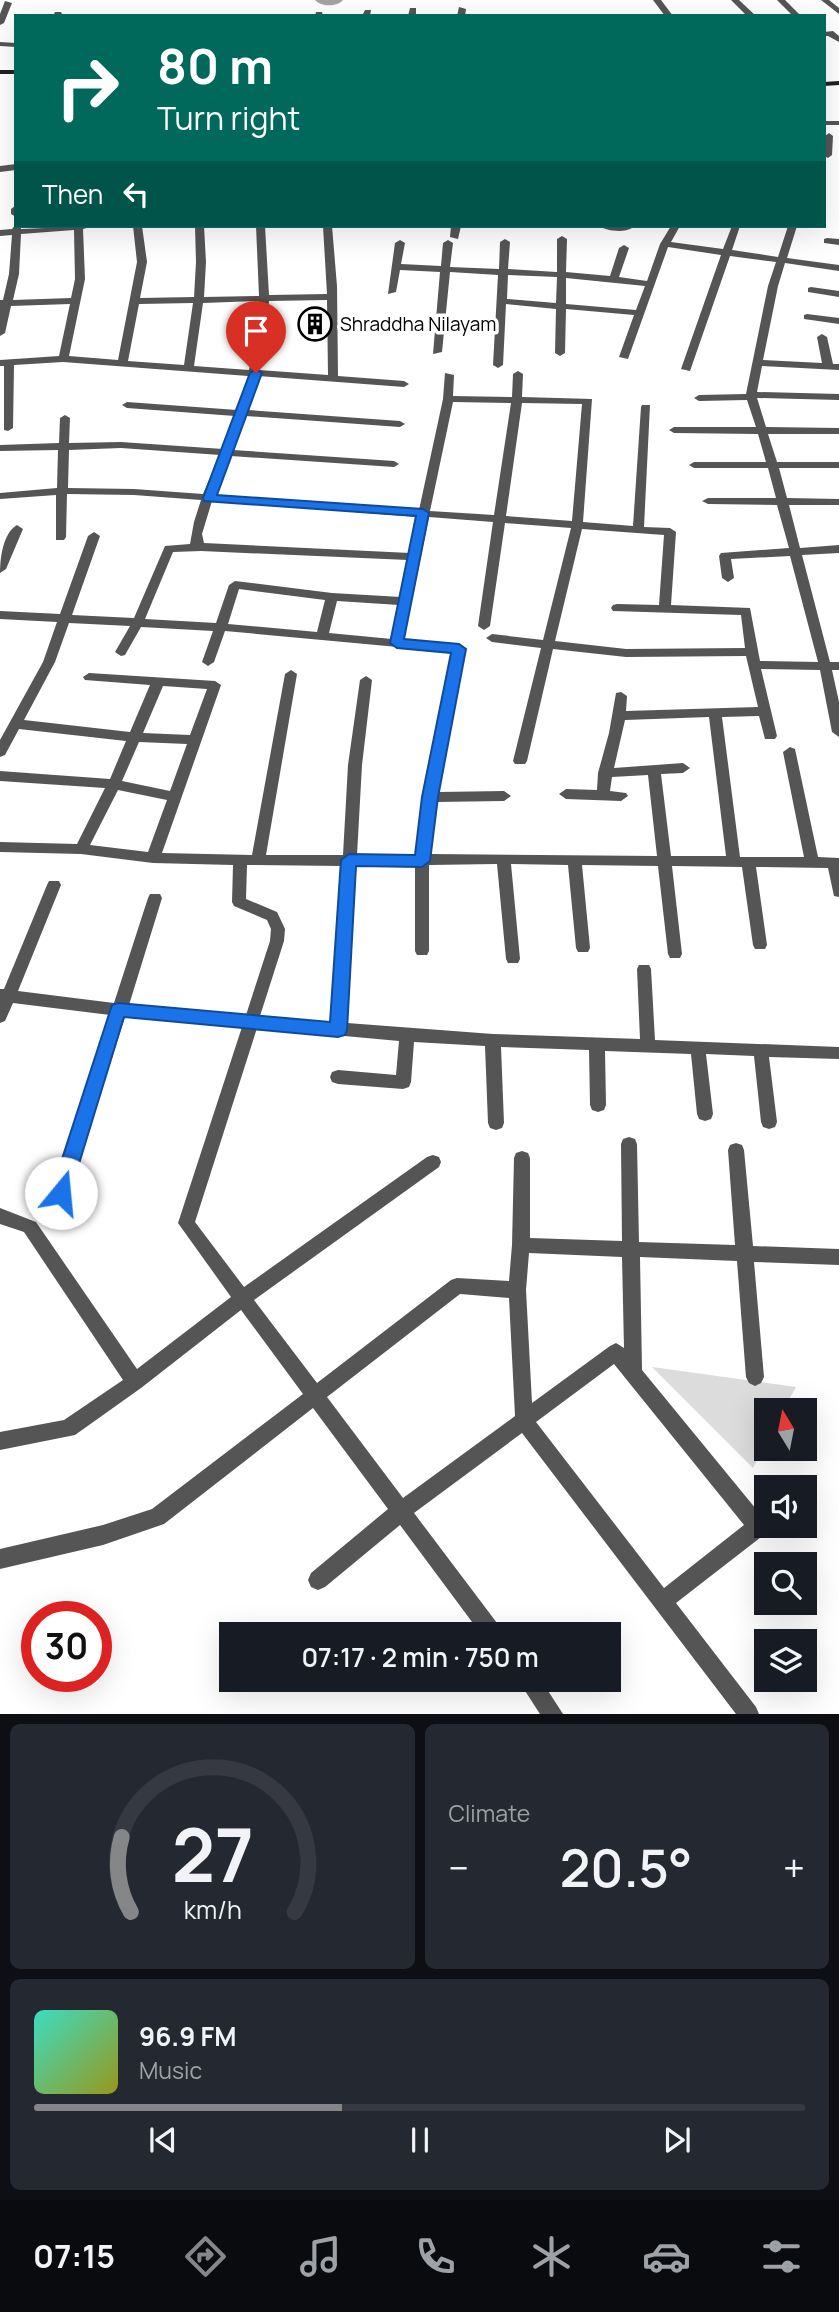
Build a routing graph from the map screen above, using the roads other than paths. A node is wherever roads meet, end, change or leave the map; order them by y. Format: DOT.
graph roads {
  1 [pos="735,0"];
  2 [pos="781,0"];
  3 [pos="825,0"];
  4 [pos="8,3"];
  5 [pos="839,12"];
  6 [pos="750,14"];
  7 [pos="795,14"];
  8 [pos="0,23"];
  9 [pos="831,33"];
  10 [pos="839,40"];
  11 [pos="829,136"];
  12 [pos="826,155"];
  13 [pos="839,156"];
  14 [pos="37,228"];
  15 [pos="78,228"];
  16 [pos="137,228"];
  17 [pos="199,228"];
  18 [pos="260,228"];
  19 [pos="328,228"];
  20 [pos="455,228"];
  21 [pos="674,228"];
  22 [pos="735,228"];
  23 [pos="792,228"];
  24 [pos="17,229"];
  25 [pos="0,233"];
  26 [pos="562,239"];
  27 [pos="827,241"];
  28 [pos="505,242"];
  29 [pos="839,242"];
  30 [pos="400,243"];
  31 [pos="665,244"];
  32 [pos="624,248"];
  33 [pos="725,253"];
  34 [pos="782,260"];
  35 [pos="396,267"];
  36 [pos="839,268"];
  37 [pos="445,270"];
  38 [pos="503,273"];
  39 [pos="561,275"];
  40 [pos="614,279"];
  41 [pos="650,284"];
  42 [pos="811,290"];
  43 [pos="391,292"];
  44 [pos="839,295"];
  45 [pos="332,297"];
  46 [pos="265,298"];
  47 [pos="200,299"];
  48 [pos="75,301"];
  49 [pos="135,301"];
  50 [pos="501,301"];
  51 [pos="4,303"];
  52 [pos="561,305"];
  53 [pos="640,313"];
  54 [pos="807,317"];
  55 [pos="839,321"];
  56 [pos="0,333"];
  57 [pos="822,337"];
  58 [pos="437,352"];
  59 [pos="560,353"];
  60 [pos="625,357"];
  61 [pos="63,359"];
  62 [pos="4,363"];
  63 [pos="123,363"];
  64 [pos="756,363"];
  65 [pos="498,365"];
  66 [pos="834,367"];
  67 [pos="189,368"];
  68 [pos="687,369"];
  69 [pos="256,373"];
  70 [pos="518,374"];
  71 [pos="449,375"];
  72 [pos="333,378"];
  73 [pos="404,384"];
  74 [pos="751,396"];
  75 [pos="839,397"];
  76 [pos="699,398"];
  77 [pos="448,399"];
  78 [pos="517,400"];
  79 [pos="127,405"];
  80 [pos="646,407"];
  81 [pos="243,413"];
  82 [pos="65,418"];
  83 [pos="400,424"];
  84 [pos="8,428"];
  85 [pos="761,429"];
  86 [pos="674,430"];
  87 [pos="839,431"];
  88 [pos="64,445"];
  89 [pos="0,448"];
  90 [pos="227,454"];
  91 [pos="772,463"];
  92 [pos="394,464"];
  93 [pos="694,465"];
  94 [pos="839,465"];
  95 [pos="62,491"];
  96 [pos="0,496"];
  97 [pos="209,498"];
  98 [pos="708,501"];
  99 [pos="782,502"];
  100 [pos="839,502"];
  101 [pos="423,513"];
  102 [pos="500,520"];
  103 [pos="577,526"];
  104 [pos="17,528"];
  105 [pos="638,531"];
  106 [pos="60,537"];
  107 [pos="94,537"];
  108 [pos="201,547"];
  109 [pos="839,549"];
  110 [pos="794,550"];
  111 [pos="413,557"];
  112 [pos="0,569"];
  113 [pos="728,578"];
  114 [pos="332,597"];
  115 [pos="405,601"];
  116 [pos="617,608"];
  117 [pos="665,609"];
  118 [pos="0,615"];
  119 [pos="64,619"];
  120 [pos="138,622"];
  121 [pos="484,626"];
  122 [pos="221,627"];
  123 [pos="322,636"];
  124 [pos="492,638"];
  125 [pos="397,643"];
  126 [pos="549,646"];
  127 [pos="121,652"];
  128 [pos="753,659"];
  129 [pos="208,662"];
  130 [pos="832,666"];
  131 [pos="291,674"];
  132 [pos="89,677"];
  133 [pos="366,680"];
  134 [pos="159,682"];
  135 [pos="621,696"];
  136 [pos="765,711"];
  137 [pos="715,712"];
  138 [pos="620,716"];
  139 [pos="15,724"];
  140 [pos="839,732"];
  141 [pos="770,736"];
  142 [pos="134,737"];
  143 [pos="195,740"];
  144 [pos="0,752"];
  145 [pos="790,752"];
  146 [pos="520,761"];
  147 [pos="683,768"];
  148 [pos="654,771"];
  149 [pos="605,773"];
  150 [pos="0,776"];
  151 [pos="114,784"];
  152 [pos="566,794"];
  153 [pos="603,795"];
  154 [pos="504,796"];
  155 [pos="621,796"];
  156 [pos="175,797"];
  157 [pos="430,797"];
  158 [pos="0,848"];
  159 [pos="81,849"];
  160 [pos="153,858"];
  161 [pos="503,859"];
  162 [pos="574,859"];
  163 [pos="240,860"];
  164 [pos="258,860"];
  165 [pos="349,860"];
  166 [pos="665,860"];
  167 [pos="422,861"];
  168 [pos="741,861"];
  169 [pos="812,862"];
  170 [pos="836,863"];
  171 [pos="54,885"];
  172 [pos="839,892"];
  173 [pos="155,898"];
  174 [pos="760,946"];
  175 [pos="583,948"];
  176 [pos="422,951"];
  177 [pos="675,954"];
  178 [pos="513,959"];
  179 [pos="644,969"];
  180 [pos="4,996"];
  181 [pos="118,1010"];
  182 [pos="0,1017"];
  183 [pos="252,1022"];
  184 [pos="338,1030"];
  185 [pos="407,1035"];
  186 [pos="493,1040"];
  187 [pos="597,1044"];
  188 [pos="648,1046"];
  189 [pos="698,1048"];
  190 [pos="761,1051"];
  191 [pos="839,1053"];
  192 [pos="338,1077"];
  193 [pos="598,1105"];
  194 [pos="705,1114"];
  195 [pos="769,1122"];
  196 [pos="496,1123"];
  197 [pos="629,1144"];
  198 [pos="736,1150"];
  199 [pos="522,1158"];
  200 [pos="433,1162"];
  201 [pos="61,1193"];
  202 [pos="0,1216"];
  203 [pos="521,1245"];
  204 [pos="631,1248"];
  205 [pos="745,1253"];
  206 [pos="839,1257"];
  207 [pos="517,1290"];
  208 [pos="241,1299"];
  209 [pos="633,1373"];
  210 [pos="755,1377"];
  211 [pos="135,1382"];
  212 [pos="314,1396"];
  213 [pos="523,1421"];
  214 [pos="0,1441"];
  215 [pos="401,1511"];
  216 [pos="0,1559"];
  217 [pos="318,1580"];
  218 [pos="662,1602"];
  219 [pos="485,1622"];
  220 [pos="537,1692"];
  221 [pos="553,1713"];
  222 [pos="749,1713"];
  1 -- 6 [label="street"];
  2 -- 7 [label="street"];
  3 -- 5 [label="street"];
  4 -- 8 [label="street"];
  9 -- 10 [label="street"];
  11 -- 12 [label="street"];
  12 -- 13 [label="street"];
  14 -- 24 [label="street"];
  15 -- 48 [label="street"];
  16 -- 49 [label="street"];
  17 -- 47 [label="street"];
  18 -- 46 [label="street"];
  19 -- 45 [label="street"];
  20 -- 37 [label="street"];
  21 -- 31 [label="street"];
  22 -- 33 [label="street"];
  23 -- 34 [label="street"];
  24 -- 25 [label="street"];
  24 -- 51 [label="street"];
  26 -- 39 [label="street"];
  27 -- 29 [label="street"];
  28 -- 38 [label="street"];
  30 -- 35 [label="street"];
  31 -- 33 [label="street"];
  31 -- 41 [label="street"];
  32 -- 40 [label="street"];
  33 -- 34 [label="street"];
  33 -- 68 [label="street"];
  34 -- 36 [label="street"];
  34 -- 64 [label="street"];
  35 -- 37 [label="street"];
  35 -- 43 [label="street"];
  37 -- 38 [label="street"];
  37 -- 58 [label="street"];
  38 -- 39 [label="street"];
  38 -- 50 [label="street"];
  39 -- 40 [label="street"];
  39 -- 52 [label="street"];
  40 -- 41 [label="street"];
  41 -- 53 [label="street"];
  42 -- 44 [label="street"];
  45 -- 46 [label="street"];
  45 -- 72 [label="street"];
  46 -- 47 [label="street"];
  46 -- 69 [label="street"];
  47 -- 49 [label="street"];
  47 -- 67 [label="street"];
  48 -- 51 [label="street"];
  48 -- 61 [label="street"];
  49 -- 63 [label="street"];
  50 -- 52 [label="street"];
  50 -- 65 [label="street"];
  51 -- 56 [label="street"];
  52 -- 53 [label="street"];
  52 -- 59 [label="street"];
  53 -- 60 [label="street"];
  54 -- 55 [label="street"];
  57 -- 66 [label="street"];
  61 -- 62 [label="street"];
  61 -- 63 [label="street"];
  62 -- 84 [label="street"];
  63 -- 67 [label="street"];
  64 -- 66 [label="street"];
  64 -- 74 [label="street"];
  67 -- 69 [label="street"];
  69 -- 72 [label="street"];
  69 -- 81 [label="street"];
  70 -- 78 [label="street"];
  71 -- 77 [label="street"];
  72 -- 73 [label="street"];
  74 -- 75 [label="street"];
  74 -- 76 [label="street"];
  74 -- 85 [label="street"];
  77 -- 78 [label="street"];
  77 -- 101 [label="street"];
  78 -- 102 [label="street"];
  78 -- 103 [label="street"];
  79 -- 81 [label="street"];
  80 -- 105 [label="street"];
  81 -- 83 [label="street"];
  81 -- 90 [label="street"];
  82 -- 88 [label="street"];
  85 -- 86 [label="street"];
  85 -- 87 [label="street"];
  85 -- 91 [label="street"];
  88 -- 89 [label="street"];
  88 -- 90 [label="street"];
  88 -- 95 [label="street"];
  90 -- 92 [label="street"];
  90 -- 97 [label="street"];
  91 -- 93 [label="street"];
  91 -- 94 [label="street"];
  91 -- 99 [label="street"];
  95 -- 96 [label="street"];
  95 -- 97 [label="street"];
  95 -- 106 [label="street"];
  97 -- 101 [label="street"];
  97 -- 108 [label="street"];
  98 -- 99 [label="street"];
  99 -- 100 [label="street"];
  99 -- 110 [label="street"];
  101 -- 102 [label="street"];
  101 -- 111 [label="street"];
  102 -- 103 [label="street"];
  102 -- 121 [label="street"];
  103 -- 105 [label="street"];
  103 -- 126 [label="street"];
  104 -- 112 [label="street"];
  105 -- 117 [label="street"];
  107 -- 119 [label="street"];
  108 -- 111 [label="street"];
  108 -- 120 [label="street"];
  109 -- 110 [label="street"];
  110 -- 113 [label="street"];
  110 -- 130 [label="street"];
  111 -- 115 [label="street"];
  114 -- 115 [label="street"];
  114 -- 122 [label="street"];
  114 -- 123 [label="street"];
  115 -- 125 [label="street"];
  116 -- 117 [label="street"];
  117 -- 128 [label="street"];
  118 -- 119 [label="street"];
  119 -- 120 [label="street"];
  119 -- 139 [label="street"];
  120 -- 122 [label="street"];
  120 -- 127 [label="street"];
  122 -- 123 [label="street"];
  122 -- 129 [label="street"];
  123 -- 125 [label="street"];
  124 -- 126 [label="street"];
  125 -- 157 [label="street"];
  126 -- 128 [label="street"];
  126 -- 146 [label="street"];
  128 -- 130 [label="street"];
  128 -- 136 [label="street"];
  130 -- 140 [label="street"];
  131 -- 164 [label="street"];
  132 -- 134 [label="street"];
  133 -- 165 [label="street"];
  134 -- 142 [label="street"];
  134 -- 143 [label="street"];
  135 -- 138 [label="street"];
  136 -- 137 [label="street"];
  136 -- 141 [label="street"];
  137 -- 138 [label="street"];
  137 -- 168 [label="street"];
  138 -- 149 [label="street"];
  139 -- 142 [label="street"];
  139 -- 144 [label="street"];
  142 -- 143 [label="street"];
  142 -- 151 [label="street"];
  143 -- 156 [label="street"];
  145 -- 169 [label="street"];
  147 -- 148 [label="street"];
  148 -- 149 [label="street"];
  148 -- 166 [label="street"];
  149 -- 153 [label="street"];
  150 -- 151 [label="street"];
  151 -- 156 [label="street"];
  151 -- 159 [label="street"];
  152 -- 153 [label="street"];
  153 -- 155 [label="street"];
  154 -- 157 [label="street"];
  156 -- 160 [label="street"];
  157 -- 167 [label="street"];
  158 -- 159 [label="street"];
  159 -- 160 [label="street"];
  160 -- 163 [label="street"];
  161 -- 162 [label="street"];
  161 -- 167 [label="street"];
  161 -- 178 [label="street"];
  162 -- 166 [label="street"];
  162 -- 175 [label="street"];
  163 -- 164 [label="street"];
  163 -- 183 [label="street"];
  164 -- 165 [label="street"];
  165 -- 167 [label="street"];
  165 -- 184 [label="street"];
  166 -- 168 [label="street"];
  166 -- 177 [label="street"];
  167 -- 176 [label="street"];
  168 -- 169 [label="street"];
  168 -- 174 [label="street"];
  169 -- 170 [label="street"];
  170 -- 172 [label="street"];
  171 -- 180 [label="street"];
  173 -- 181 [label="street"];
  179 -- 188 [label="street"];
  180 -- 181 [label="street"];
  180 -- 182 [label="street"];
  181 -- 183 [label="street"];
  181 -- 201 [label="street"];
  183 -- 184 [label="street"];
  183 -- 208 [label="street"];
  184 -- 185 [label="street"];
  185 -- 186 [label="street"];
  185 -- 192 [label="street"];
  186 -- 187 [label="street"];
  186 -- 196 [label="street"];
  187 -- 188 [label="street"];
  187 -- 193 [label="street"];
  188 -- 189 [label="street"];
  189 -- 190 [label="street"];
  189 -- 194 [label="street"];
  190 -- 191 [label="street"];
  190 -- 195 [label="street"];
  197 -- 204 [label="street"];
  198 -- 205 [label="street"];
  199 -- 203 [label="street"];
  200 -- 208 [label="street"];
  202 -- 211 [label="street"];
  203 -- 204 [label="street"];
  203 -- 207 [label="street"];
  204 -- 205 [label="street"];
  204 -- 209 [label="street"];
  205 -- 206 [label="street"];
  205 -- 210 [label="street"];
  207 -- 212 [label="street"];
  207 -- 213 [label="street"];
  208 -- 211 [label="street"];
  208 -- 212 [label="street"];
  209 -- 213 [label="street"];
  209 -- 218 [label="street"];
  211 -- 214 [label="street"];
  212 -- 215 [label="street"];
  212 -- 216 [label="street"];
  213 -- 215 [label="street"];
  213 -- 218 [label="street"];
  215 -- 217 [label="street"];
  215 -- 219 [label="street"];
  218 -- 222 [label="street"];
  220 -- 221 [label="street"];
}
